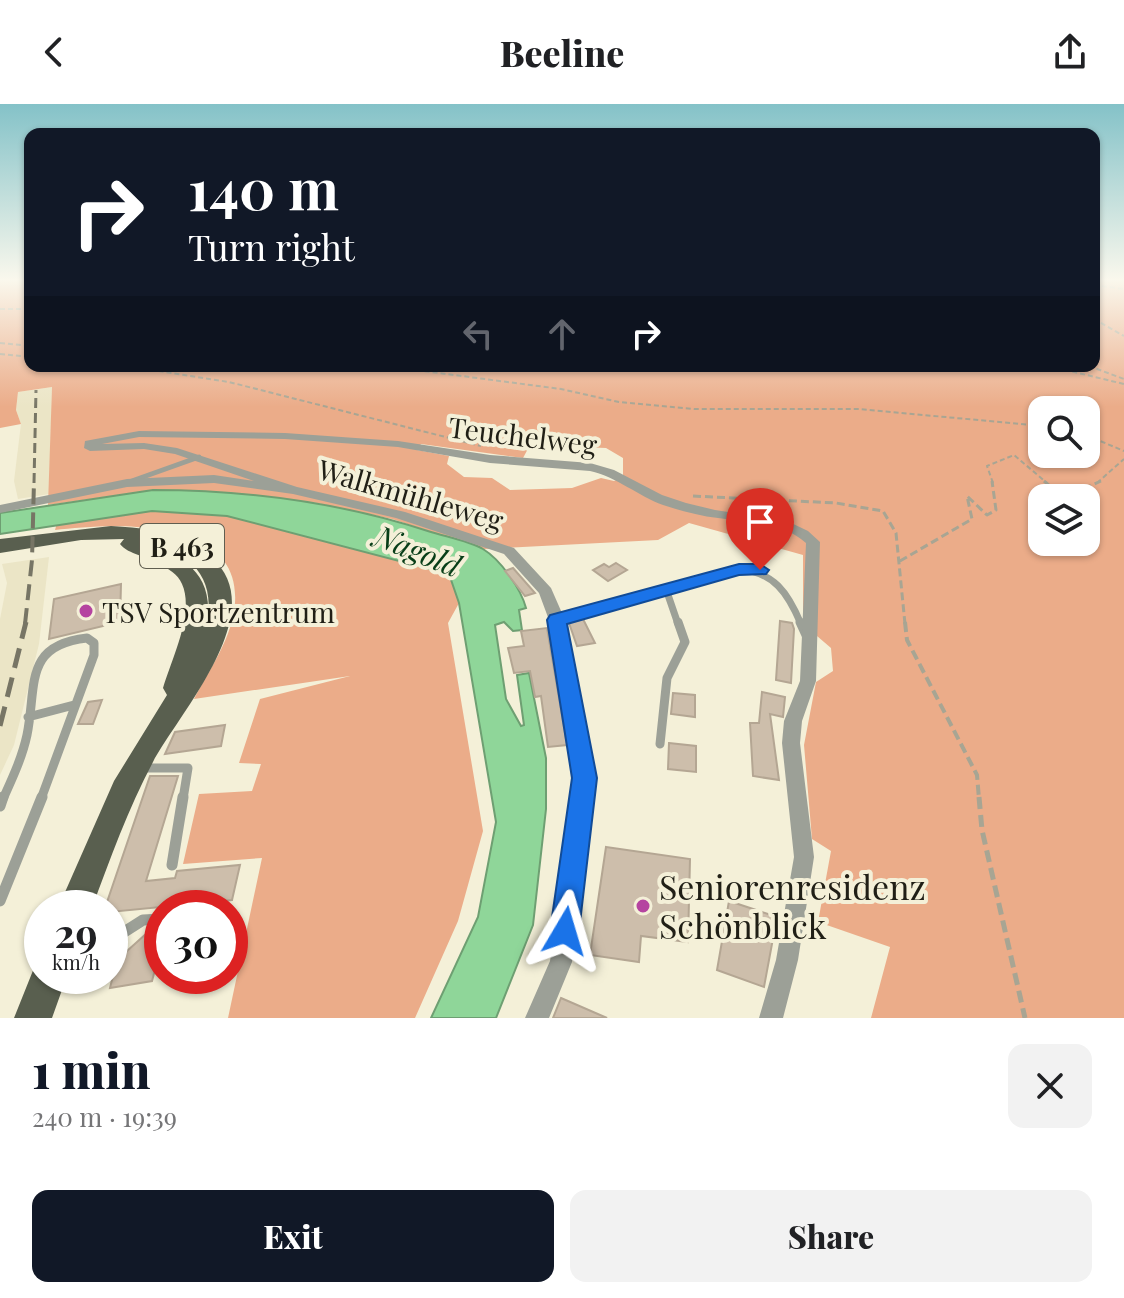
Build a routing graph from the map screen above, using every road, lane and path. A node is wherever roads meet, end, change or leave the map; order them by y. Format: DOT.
graph roads {
  1 [pos="1100,322"];
  2 [pos="1124,336"];
  3 [pos="0,343"];
  4 [pos="24,345"];
  5 [pos="0,354"];
  6 [pos="24,356"];
  7 [pos="1100,371"];
  8 [pos="165,372"];
  9 [pos="431,372"];
  10 [pos="1077,372"];
  11 [pos="1124,382"];
  12 [pos="1028,425"];
  13 [pos="1100,441"];
  14 [pos="482,446"];
  15 [pos="1124,451"];
  16 [pos="199,457"];
  17 [pos="1124,459"];
  18 [pos="127,483"];
  19 [pos="293,490"];
  20 [pos="683,495"];
  21 [pos="0,509"];
  22 [pos="0,546"];
  23 [pos="0,555"];
  24 [pos="900,561"];
  25 [pos="667,592"];
  26 [pos="557,620"];
  27 [pos="810,644"];
  28 [pos="173,701"];
  29 [pos="74,705"];
  30 [pos="28,717"];
  31 [pos="660,744"];
  32 [pos="135,768"];
  33 [pos="0,806"];
  34 [pos="172,865"];
  35 [pos="82,890"];
  36 [pos="0,901"];
  37 [pos="44,994"];
  38 [pos="33,1018"];
  39 [pos="537,1018"];
  40 [pos="771,1018"];
  41 [pos="1025,1018"];
  1 -- 2 [label="path"];
  3 -- 4 [label="path"];
  5 -- 6 [label="path"];
  7 -- 11 [label="path"];
  8 -- 14 [label="path"];
  9 -- 12 [label="path"];
  10 -- 11 [label="path"];
  13 -- 15 [label="path"];
  16 -- 18 [label="lane"];
  16 -- 19 [label="street, Teuchelweg"];
  16 -- 27 [label="street, Teuchelweg"];
  17 -- 24 [label="path"];
  18 -- 19 [label="street, Walkmühleweg"];
  18 -- 21 [label="street, Walkmühleweg"];
  19 -- 26 [label="street, Walkmühleweg"];
  20 -- 24 [label="path"];
  22 -- 28 [label="main road, B 463"];
  23 -- 28 [label="main road, B 463"];
  24 -- 41 [label="path"];
  25 -- 26 [label="lane"];
  25 -- 27 [label="lane"];
  25 -- 31 [label="lane"];
  26 -- 39 [label="street, Walkmühleweg"];
  27 -- 40 [label="street, Teuchelweg"];
  28 -- 32 [label="main road, B 463"];
  29 -- 30 [label="lane"];
  29 -- 30 [label="lane"];
  29 -- 36 [label="lane"];
  30 -- 33 [label="lane"];
  32 -- 34 [label="lane"];
  32 -- 35 [label="main road, B 463"];
  37 -- 38 [label="main road"];
}
